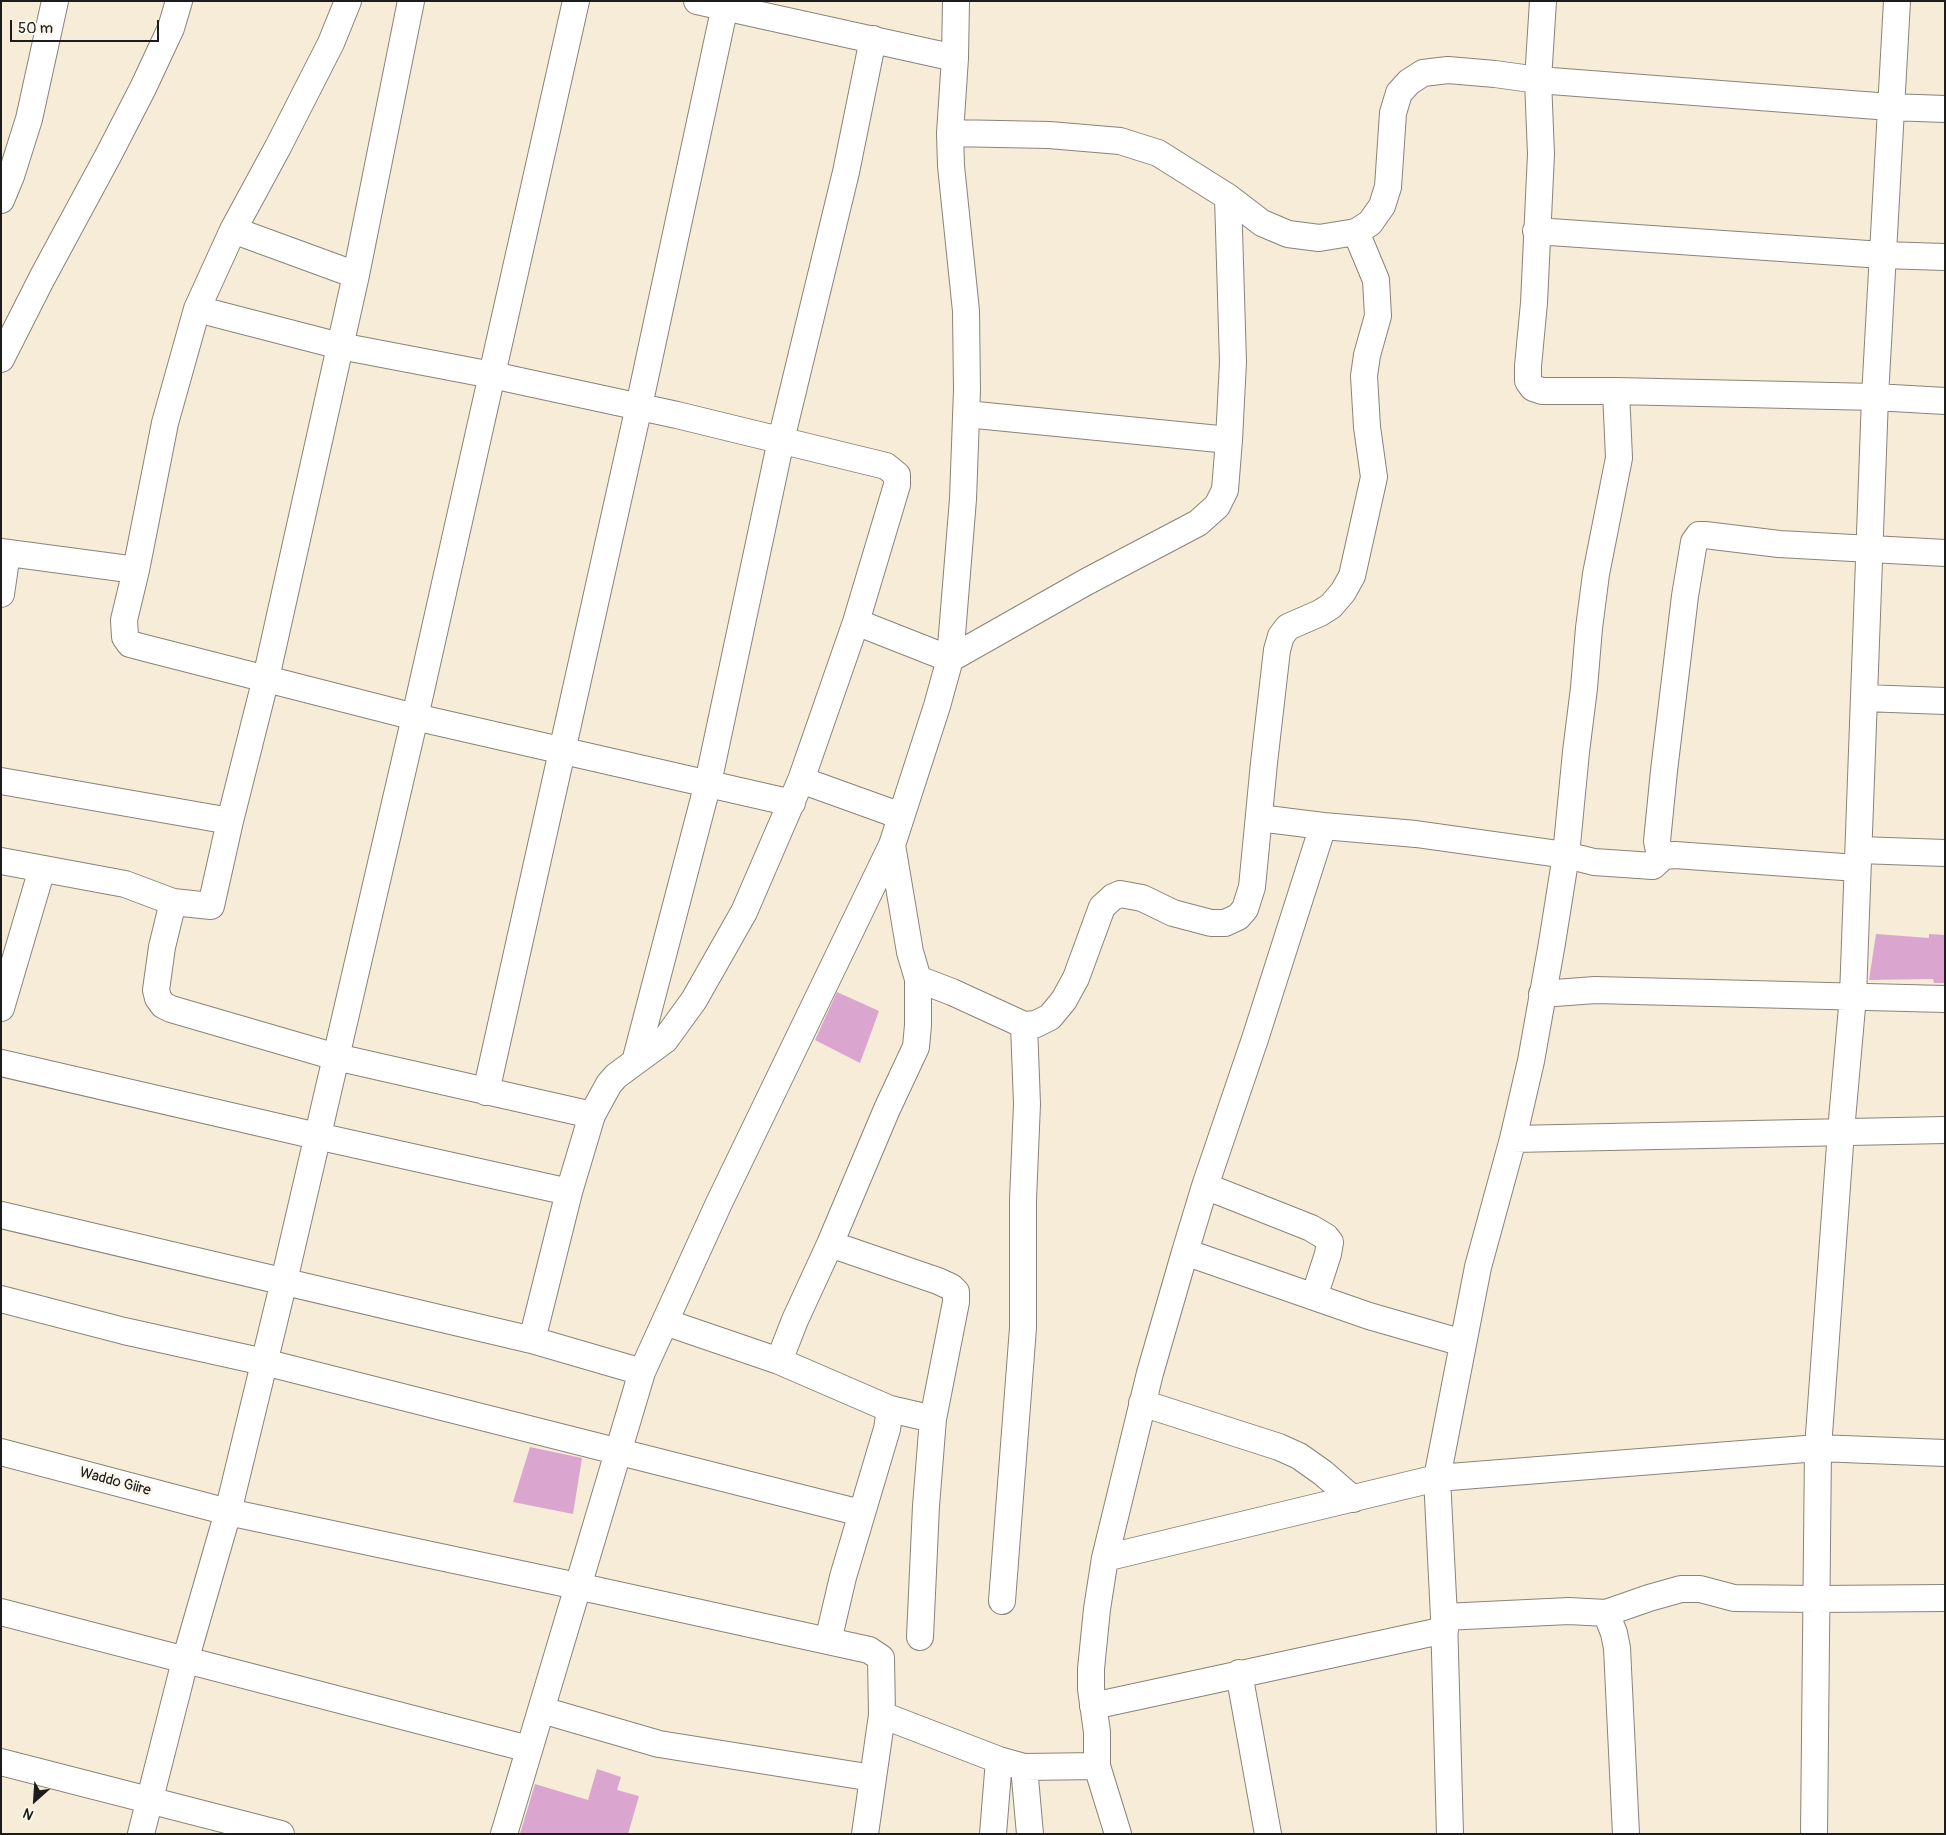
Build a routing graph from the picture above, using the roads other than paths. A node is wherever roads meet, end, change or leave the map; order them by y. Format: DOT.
graph roads {
  1 [pos="55,1"];
  2 [pos="179,1"];
  3 [pos="348,1"];
  4 [pos="411,1"];
  5 [pos="576,1"];
  6 [pos="697,1"];
  7 [pos="956,1"];
  8 [pos="1543,1"];
  9 [pos="1897,1"];
  10 [pos="726,4"];
  11 [pos="873,39"];
  12 [pos="955,58"];
  13 [pos="1538,80"];
  14 [pos="1890,107"];
  15 [pos="1945,109"];
  16 [pos="950,134"];
  17 [pos="1228,197"];
  18 [pos="1,200"];
  19 [pos="233,230"];
  20 [pos="1536,231"];
  21 [pos="1356,232"];
  22 [pos="1882,255"];
  23 [pos="1945,257"];
  24 [pos="356,275"];
  25 [pos="197,310"];
  26 [pos="340,346"];
  27 [pos="1,359"];
  28 [pos="492,375"];
  29 [pos="1616,391"];
  30 [pos="1875,397"];
  31 [pos="1945,401"];
  32 [pos="639,406"];
  33 [pos="966,414"];
  34 [pos="781,440"];
  35 [pos="1229,440"];
  36 [pos="1869,550"];
  37 [pos="4,552"];
  38 [pos="1945,553"];
  39 [pos="136,570"];
  40 [pos="1,594"];
  41 [pos="856,622"];
  42 [pos="950,659"];
  43 [pos="266,678"];
  44 [pos="1864,698"];
  45 [pos="1945,701"];
  46 [pos="414,718"];
  47 [pos="561,750"];
  48 [pos="1,782"];
  49 [pos="708,783"];
  50 [pos="797,791"];
  51 [pos="901,816"];
  52 [pos="1259,818"];
  53 [pos="230,821"];
  54 [pos="1323,826"];
  55 [pos="892,844"];
  56 [pos="1945,853"];
  57 [pos="1566,854"];
  58 [pos="1664,856"];
  59 [pos="1858,859"];
  60 [pos="1,861"];
  61 [pos="42,868"];
  62 [pos="172,902"];
  63 [pos="918,979"];
  64 [pos="1542,994"];
  65 [pos="1854,996"];
  66 [pos="1945,999"];
  67 [pos="1,1008"];
  68 [pos="1024,1025"];
  69 [pos="336,1057"];
  70 [pos="635,1062"];
  71 [pos="1,1063"];
  72 [pos="486,1092"];
  73 [pos="592,1115"];
  74 [pos="1945,1130"];
  75 [pos="1841,1131"];
  76 [pos="317,1136"];
  77 [pos="1513,1139"];
  78 [pos="1205,1186"];
  79 [pos="569,1192"];
  80 [pos="1,1214"];
  81 [pos="830,1244"];
  82 [pos="1186,1252"];
  83 [pos="284,1281"];
  84 [pos="1314,1297"];
  85 [pos="1,1299"];
  86 [pos="665,1322"];
  87 [pos="532,1340"];
  88 [pos="1463,1343"];
  89 [pos="779,1361"];
  90 [pos="264,1362"];
  91 [pos="642,1372"];
  92 [pos="1142,1403"];
  93 [pos="890,1408"];
  94 [pos="933,1419"];
  95 [pos="1818,1448"];
  96 [pos="1,1452"];
  97 [pos="619,1452"];
  98 [pos="1945,1453"];
  99 [pos="1437,1478"];
  100 [pos="1353,1499"];
  101 [pos="228,1512"];
  102 [pos="861,1513"];
  103 [pos="1105,1558"];
  104 [pos="577,1586"];
  105 [pos="1945,1598"];
  106 [pos="1816,1599"];
  107 [pos="1002,1601"];
  108 [pos="1,1612"];
  109 [pos="1606,1613"];
  110 [pos="1445,1623"];
  111 [pos="920,1637"];
  112 [pos="828,1641"];
  113 [pos="185,1661"];
  114 [pos="1239,1673"];
  115 [pos="1093,1706"];
  116 [pos="542,1710"];
  117 [pos="882,1715"];
  118 [pos="529,1749"];
  119 [pos="999,1760"];
  120 [pos="1,1762"];
  121 [pos="1097,1766"];
  122 [pos="1024,1767"];
  123 [pos="873,1778"];
  124 [pos="149,1799"];
  125 [pos="141,1834"];
  126 [pos="281,1834"];
  127 [pos="504,1834"];
  128 [pos="865,1834"];
  129 [pos="993,1834"];
  130 [pos="1030,1834"];
  131 [pos="1118,1834"];
  132 [pos="1268,1834"];
  133 [pos="1450,1834"];
  134 [pos="1626,1834"];
  135 [pos="1814,1834"];
  1 -- 18 [label="street"];
  2 -- 27 [label="street"];
  3 -- 19 [label="street"];
  4 -- 24 [label="street"];
  5 -- 28 [label="street"];
  6 -- 10 [label="street"];
  7 -- 12 [label="street"];
  8 -- 13 [label="street"];
  9 -- 14 [label="street"];
  10 -- 11 [label="street"];
  10 -- 32 [label="street"];
  11 -- 12 [label="street"];
  11 -- 34 [label="street"];
  12 -- 16 [label="street"];
  13 -- 14 [label="street"];
  13 -- 20 [label="street"];
  13 -- 21 [label="street"];
  14 -- 15 [label="street"];
  14 -- 22 [label="street"];
  16 -- 17 [label="street"];
  16 -- 33 [label="street"];
  17 -- 21 [label="street"];
  17 -- 35 [label="street"];
  19 -- 24 [label="street"];
  19 -- 25 [label="street"];
  20 -- 22 [label="street"];
  20 -- 29 [label="street"];
  21 -- 52 [label="street"];
  22 -- 23 [label="street"];
  22 -- 30 [label="street"];
  24 -- 26 [label="street"];
  25 -- 26 [label="street"];
  25 -- 39 [label="street"];
  26 -- 28 [label="street"];
  26 -- 43 [label="street"];
  28 -- 32 [label="street"];
  28 -- 46 [label="street"];
  29 -- 30 [label="street"];
  29 -- 57 [label="street"];
  30 -- 31 [label="street"];
  30 -- 36 [label="street"];
  32 -- 34 [label="street"];
  32 -- 47 [label="street"];
  33 -- 35 [label="street"];
  33 -- 42 [label="street"];
  34 -- 41 [label="street"];
  34 -- 49 [label="street"];
  35 -- 42 [label="street"];
  36 -- 38 [label="street"];
  36 -- 44 [label="street"];
  36 -- 58 [label="street"];
  37 -- 39 [label="street"];
  37 -- 40 [label="street"];
  39 -- 43 [label="street"];
  41 -- 42 [label="street"];
  41 -- 50 [label="street"];
  42 -- 51 [label="street"];
  43 -- 46 [label="street"];
  43 -- 53 [label="street"];
  44 -- 45 [label="street"];
  44 -- 59 [label="street"];
  46 -- 47 [label="street"];
  46 -- 69 [label="street"];
  47 -- 49 [label="street"];
  47 -- 72 [label="street"];
  48 -- 53 [label="street"];
  49 -- 50 [label="street"];
  49 -- 70 [label="street"];
  50 -- 51 [label="street"];
  50 -- 70 [label="street"];
  51 -- 55 [label="street"];
  52 -- 54 [label="street"];
  52 -- 68 [label="street"];
  53 -- 62 [label="street"];
  54 -- 57 [label="street"];
  54 -- 78 [label="street"];
  55 -- 63 [label="street"];
  55 -- 86 [label="street"];
  56 -- 59 [label="street"];
  57 -- 58 [label="street"];
  57 -- 64 [label="street"];
  58 -- 59 [label="street"];
  59 -- 65 [label="street"];
  60 -- 61 [label="street"];
  61 -- 62 [label="street"];
  61 -- 67 [label="street"];
  62 -- 69 [label="street"];
  63 -- 68 [label="street"];
  63 -- 81 [label="street"];
  64 -- 65 [label="street"];
  64 -- 77 [label="street"];
  65 -- 66 [label="street"];
  65 -- 75 [label="street"];
  68 -- 107 [label="street"];
  69 -- 72 [label="street"];
  69 -- 76 [label="street"];
  70 -- 73 [label="street"];
  71 -- 76 [label="street"];
  72 -- 73 [label="street"];
  73 -- 79 [label="street"];
  74 -- 75 [label="street"];
  75 -- 77 [label="street"];
  75 -- 95 [label="street"];
  76 -- 79 [label="street"];
  76 -- 83 [label="street"];
  77 -- 88 [label="street"];
  78 -- 82 [label="street"];
  78 -- 84 [label="street"];
  79 -- 87 [label="street"];
  80 -- 83 [label="street"];
  81 -- 89 [label="street"];
  81 -- 94 [label="street"];
  82 -- 84 [label="street"];
  82 -- 92 [label="street"];
  83 -- 87 [label="street"];
  83 -- 90 [label="street"];
  84 -- 88 [label="street"];
  85 -- 90 [label="street"];
  86 -- 89 [label="street"];
  86 -- 91 [label="street"];
  87 -- 91 [label="street"];
  88 -- 99 [label="street"];
  89 -- 93 [label="street"];
  90 -- 97 [label="street"];
  90 -- 101 [label="street"];
  91 -- 97 [label="street"];
  92 -- 100 [label="street"];
  92 -- 103 [label="street"];
  93 -- 94 [label="street"];
  93 -- 102 [label="street"];
  94 -- 111 [label="street"];
  95 -- 98 [label="street"];
  95 -- 99 [label="street"];
  95 -- 106 [label="street"];
  96 -- 101 [label="street, Waddo Giire"];
  97 -- 102 [label="street"];
  97 -- 104 [label="street"];
  99 -- 100 [label="street"];
  99 -- 110 [label="street"];
  100 -- 103 [label="street"];
  101 -- 104 [label="street, Waddo Giire"];
  101 -- 113 [label="street"];
  102 -- 112 [label="street"];
  103 -- 115 [label="street"];
  104 -- 112 [label="street, Waddo Giire"];
  104 -- 116 [label="street"];
  105 -- 106 [label="street"];
  106 -- 109 [label="street"];
  106 -- 135 [label="street"];
  108 -- 113 [label="street"];
  109 -- 110 [label="street"];
  109 -- 134 [label="street"];
  110 -- 114 [label="street"];
  110 -- 133 [label="street"];
  112 -- 117 [label="street, Waddo Giire"];
  113 -- 118 [label="street"];
  113 -- 124 [label="street"];
  114 -- 115 [label="street"];
  114 -- 132 [label="street"];
  115 -- 121 [label="street"];
  116 -- 118 [label="street"];
  116 -- 123 [label="street"];
  117 -- 119 [label="street"];
  117 -- 123 [label="street"];
  118 -- 127 [label="street"];
  119 -- 122 [label="street"];
  119 -- 129 [label="street"];
  120 -- 124 [label="street"];
  121 -- 122 [label="street"];
  121 -- 131 [label="street"];
  122 -- 130 [label="street"];
  123 -- 128 [label="street"];
  124 -- 125 [label="street"];
  124 -- 126 [label="street"];
}
